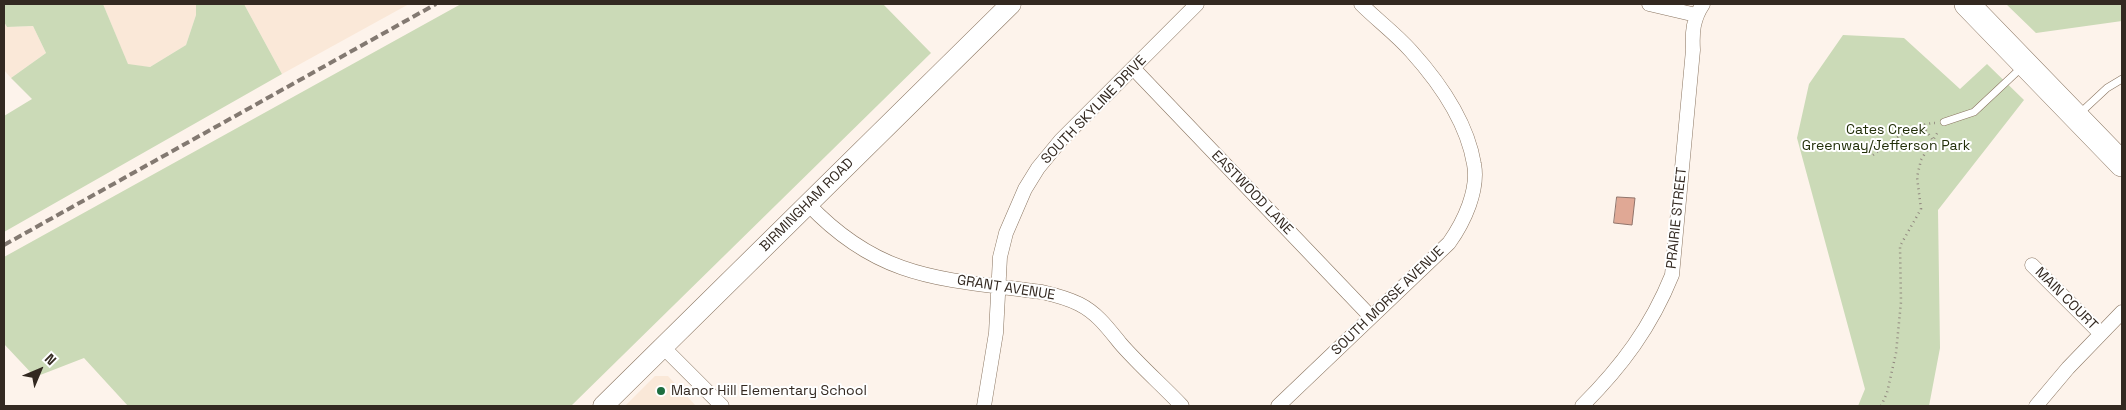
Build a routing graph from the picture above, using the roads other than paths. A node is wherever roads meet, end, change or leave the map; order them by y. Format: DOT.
graph roads {
  1 [pos="1011,4"];
  2 [pos="1197,4"];
  3 [pos="1361,4"];
  4 [pos="1649,4"];
  5 [pos="1967,4"];
  6 [pos="1700,9"];
  7 [pos="2025,64"];
  8 [pos="1133,68"];
  9 [pos="2122,79"];
  10 [pos="2076,117"];
  11 [pos="1944,122"];
  12 [pos="2122,164"];
  13 [pos="808,204"];
  14 [pos="2032,265"];
  15 [pos="998,286"];
  16 [pos="2122,312"];
  17 [pos="1371,317"];
  18 [pos="2100,333"];
  19 [pos="663,347"];
  20 [pos="604,406"];
  21 [pos="722,406"];
  22 [pos="984,406"];
  23 [pos="1182,406"];
  24 [pos="1278,406"];
  25 [pos="1582,406"];
  26 [pos="2036,406"];
  1 -- 13 [label="street, BIRMINGHAM ROAD"];
  2 -- 8 [label="street, SOUTH SKYLINE DRIVE"];
  3 -- 17 [label="street, SOUTH MORSE AVENUE"];
  4 -- 6 [label="street"];
  5 -- 7 [label="highway"];
  6 -- 25 [label="street, PRAIRIE STREET"];
  7 -- 10 [label="highway"];
  7 -- 11 [label="lane"];
  8 -- 15 [label="street, SOUTH SKYLINE DRIVE"];
  8 -- 17 [label="street, EASTWOOD LANE"];
  9 -- 10 [label="lane"];
  10 -- 12 [label="highway"];
  13 -- 15 [label="street, GRANT AVENUE"];
  13 -- 19 [label="street, BIRMINGHAM ROAD"];
  14 -- 18 [label="street, MAIN COURT"];
  15 -- 22 [label="street, SOUTH SKYLINE DRIVE"];
  15 -- 23 [label="street, GRANT AVENUE"];
  16 -- 18 [label="street"];
  17 -- 24 [label="street, SOUTH MORSE AVENUE"];
  18 -- 26 [label="street"];
  19 -- 20 [label="street, BIRMINGHAM ROAD"];
  19 -- 21 [label="street"];
}
